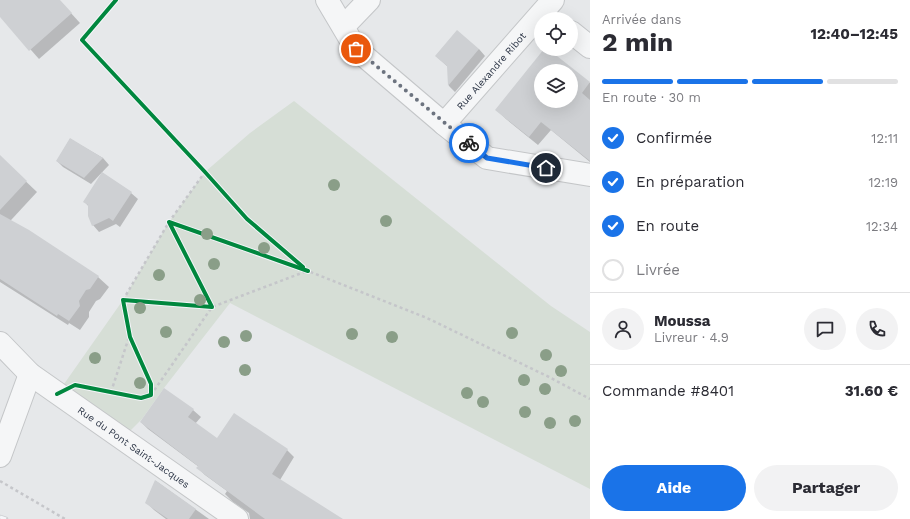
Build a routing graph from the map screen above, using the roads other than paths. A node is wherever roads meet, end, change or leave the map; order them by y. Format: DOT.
graph roads {
  1 [pos="327,0"];
  2 [pos="369,0"];
  3 [pos="550,10"];
  4 [pos="344,26"];
  5 [pos="578,38"];
  6 [pos="590,47"];
  7 [pos="444,124"];
  8 [pos="590,175"];
  9 [pos="0,343"];
  10 [pos="30,374"];
  11 [pos="0,456"];
  12 [pos="237,519"];
  1 -- 4 [label="street"];
  2 -- 4 [label="street"];
  3 -- 7 [label="street, Rue Alexandre Ribot"];
  4 -- 7 [label="street"];
  5 -- 6 [label="street"];
  7 -- 8 [label="street"];
  9 -- 10 [label="street, Rue du Pont Saint-Jacques"];
  10 -- 11 [label="street"];
  10 -- 12 [label="street, Rue du Pont Saint-Jacques"];
}
